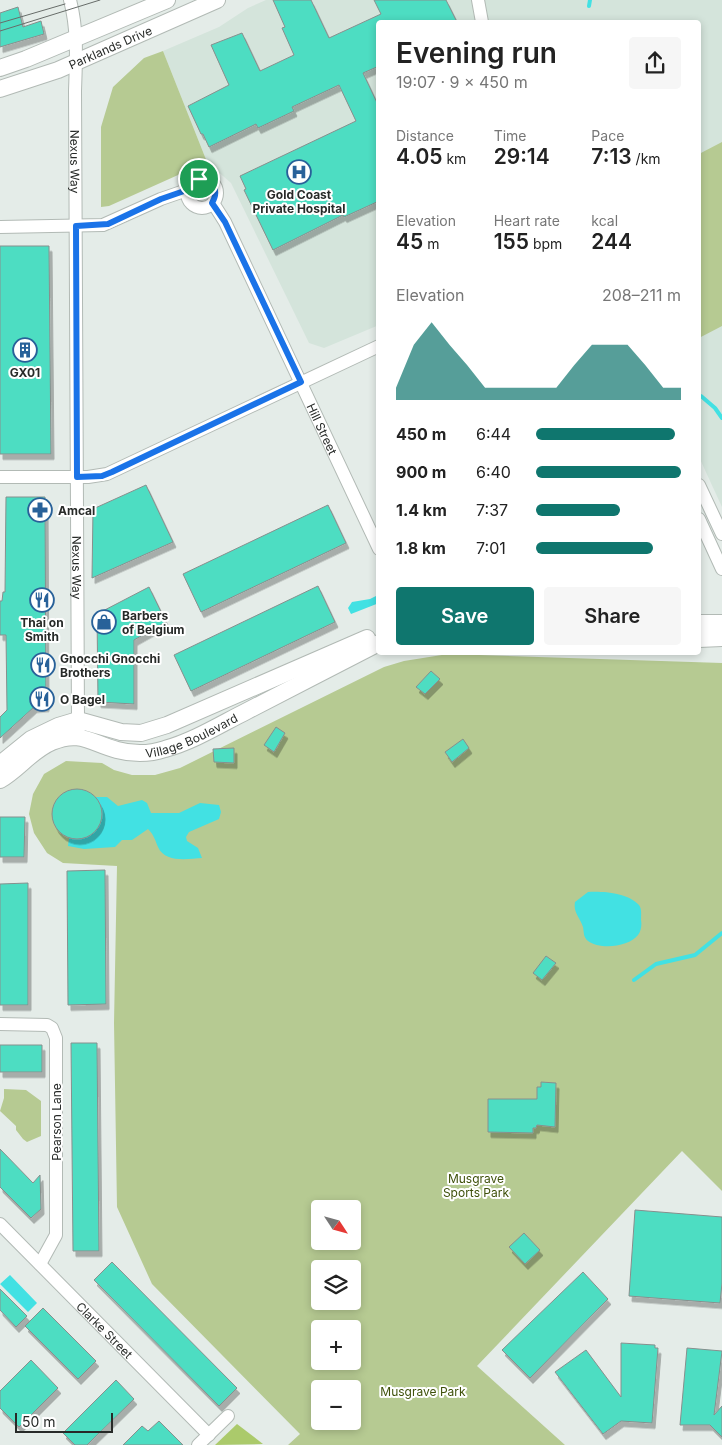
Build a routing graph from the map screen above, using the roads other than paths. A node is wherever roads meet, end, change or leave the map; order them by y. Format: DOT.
graph roads {
  1 [pos="70,0"];
  2 [pos="167,0"];
  3 [pos="216,0"];
  4 [pos="478,0"];
  5 [pos="482,20"];
  6 [pos="76,38"];
  7 [pos="77,61"];
  8 [pos="0,68"];
  9 [pos="0,89"];
  10 [pos="187,190"];
  11 [pos="212,203"];
  12 [pos="76,226"];
  13 [pos="0,227"];
  14 [pos="376,347"];
  15 [pos="301,382"];
  16 [pos="0,477"];
  17 [pos="77,477"];
  18 [pos="701,489"];
  19 [pos="701,523"];
  20 [pos="722,534"];
  21 [pos="376,542"];
  22 [pos="722,569"];
  23 [pos="701,623"];
  24 [pos="722,623"];
  25 [pos="376,634"];
  26 [pos="722,638"];
  27 [pos="701,639"];
  28 [pos="376,645"];
  29 [pos="79,728"];
  30 [pos="0,764"];
  31 [pos="0,780"];
  32 [pos="0,1024"];
  33 [pos="0,1224"];
  34 [pos="40,1264"];
  35 [pos="228,1416"];
  36 [pos="209,1435"];
  37 [pos="198,1445"];
  1 -- 6 [label="street, Nexus Way"];
  2 -- 6 [label="street, Parklands Drive"];
  3 -- 7 [label="street, Parklands Drive"];
  4 -- 5 [label="street"];
  6 -- 7 [label="street, Nexus Way"];
  6 -- 8 [label="street, Parklands Drive"];
  7 -- 9 [label="street, Parklands Drive"];
  7 -- 12 [label="street, Nexus Way"];
  10 -- 11 [label="street"];
  10 -- 11 [label="street"];
  10 -- 12 [label="street"];
  11 -- 15 [label="street, Hill Street"];
  12 -- 13 [label="street"];
  12 -- 17 [label="street, Nexus Way"];
  14 -- 15 [label="street"];
  15 -- 17 [label="street"];
  15 -- 21 [label="street, Hill Street"];
  16 -- 17 [label="street"];
  17 -- 29 [label="street, Nexus Way"];
  18 -- 20 [label="street"];
  19 -- 22 [label="street"];
  23 -- 24 [label="street"];
  25 -- 29 [label="street, Village Boulevard"];
  26 -- 27 [label="street"];
  28 -- 29 [label="street, Village Boulevard"];
  29 -- 30 [label="street"];
  29 -- 31 [label="street, Village Boulevard"];
  32 -- 34 [label="street, Pearson Lane"];
  33 -- 34 [label="street, Clarke Street"];
  34 -- 36 [label="street, Clarke Street"];
  35 -- 36 [label="street"];
  36 -- 37 [label="street"];
}
